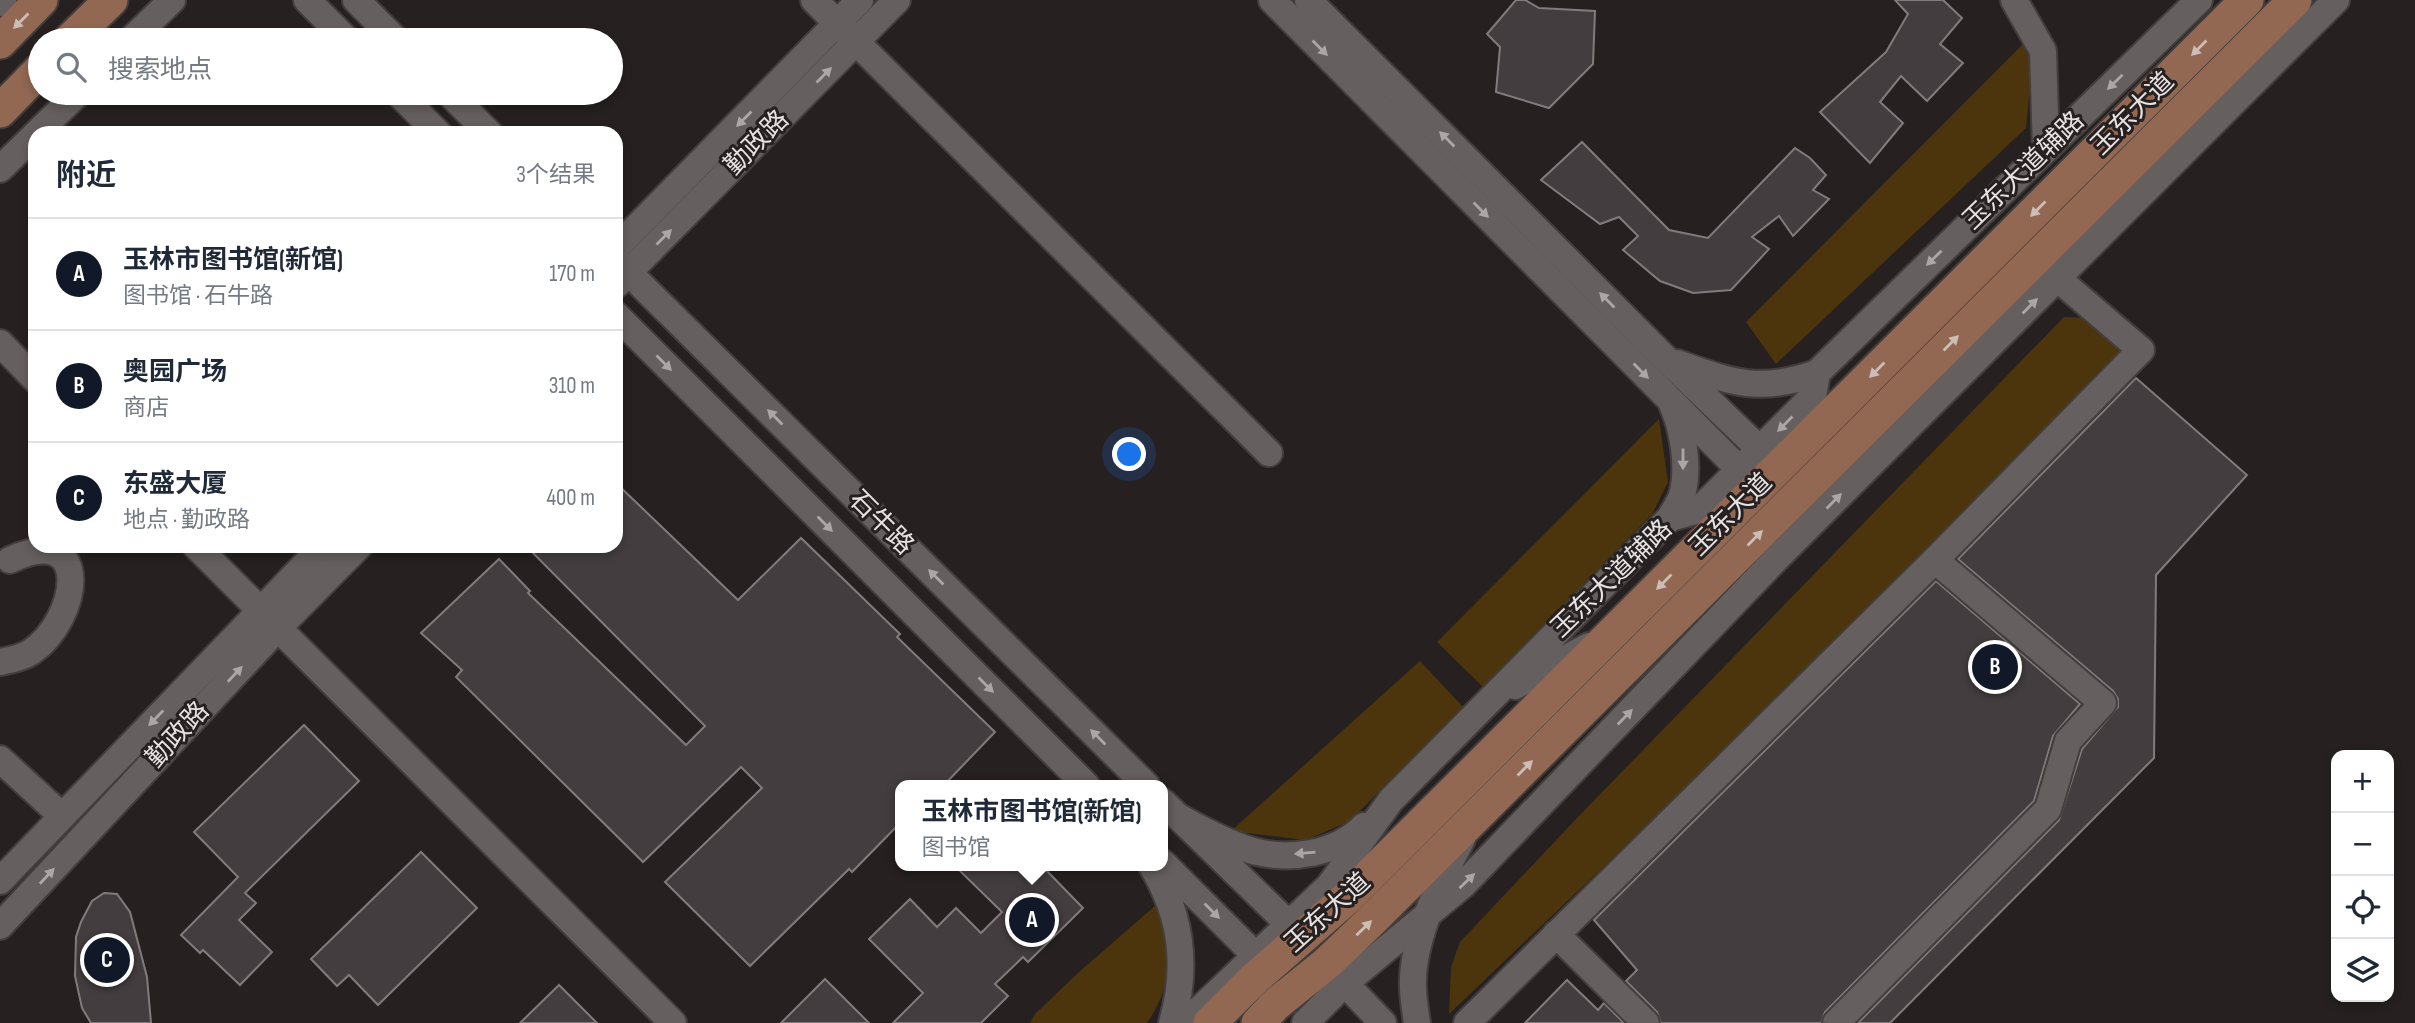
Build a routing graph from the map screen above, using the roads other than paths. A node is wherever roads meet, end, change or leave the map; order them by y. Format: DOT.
graph roads {
  1 [pos="41,0"];
  2 [pos="111,0"];
  3 [pos="172,0"];
  4 [pos="307,0"];
  5 [pos="356,0"];
  6 [pos="814,0"];
  7 [pos="860,0"];
  8 [pos="897,0"];
  9 [pos="1272,0"];
  10 [pos="1308,0"];
  11 [pos="2014,0"];
  12 [pos="2199,0"];
  13 [pos="2247,0"];
  14 [pos="2295,0"];
  15 [pos="2336,0"];
  16 [pos="83,28"];
  17 [pos="143,28"];
  18 [pos="334,28"];
  19 [pos="385,28"];
  20 [pos="847,32"];
  21 [pos="0,42"];
  22 [pos="28,83"];
  23 [pos="66,105"];
  24 [pos="410,105"];
  25 [pos="461,105"];
  26 [pos="0,111"];
  27 [pos="44,126"];
  28 [pos="431,126"];
  29 [pos="482,126"];
  30 [pos="28,142"];
  31 [pos="2046,149"];
  32 [pos="0,169"];
  33 [pos="623,241"];
  34 [pos="623,270"];
  35 [pos="623,276"];
  36 [pos="2057,278"];
  37 [pos="623,322"];
  38 [pos="0,343"];
  39 [pos="1667,360"];
  40 [pos="28,372"];
  41 [pos="1818,373"];
  42 [pos="1670,400"];
  43 [pos="1269,453"];
  44 [pos="1759,469"];
  45 [pos="1670,517"];
  46 [pos="28,551"];
  47 [pos="52,553"];
  48 [pos="203,553"];
  49 [pos="318,553"];
  50 [pos="350,553"];
  51 [pos="1935,560"];
  52 [pos="3,561"];
  53 [pos="268,620"];
  54 [pos="1615,631"];
  55 [pos="0,662"];
  56 [pos="0,759"];
  57 [pos="1081,780"];
  58 [pos="1141,780"];
  59 [pos="1448,797"];
  60 [pos="1391,800"];
  61 [pos="1171,810"];
  62 [pos="62,816"];
  63 [pos="1472,821"];
  64 [pos="1168,868"];
  65 [pos="1154,871"];
  66 [pos="0,881"];
  67 [pos="1430,912"];
  68 [pos="0,926"];
  69 [pos="1295,930"];
  70 [pos="1556,934"];
  71 [pos="1262,961"];
  72 [pos="1336,974"];
  73 [pos="1308,1013"];
  74 [pos="673,1023"];
  75 [pos="1172,1023"];
  76 [pos="1180,1023"];
  77 [pos="1210,1023"];
  78 [pos="1258,1023"];
  79 [pos="1382,1023"];
  80 [pos="1417,1023"];
  81 [pos="1466,1023"];
  82 [pos="1646,1023"];
  83 [pos="1836,1023"];
  1 -- 21 [label="main road, one-way"];
  2 -- 16 [label="main road"];
  3 -- 17 [label="street"];
  4 -- 18 [label="street"];
  5 -- 19 [label="street"];
  6 -- 20 [label="street"];
  7 -- 20 [label="street, 勤政路"];
  8 -- 20 [label="street, 勤政路"];
  9 -- 42 [label="street, one-way"];
  39 -- 10 [label="street, one-way"];
  11 -- 31 [label="street"];
  12 -- 31 [label="street, 玉东大道辅路, one-way"];
  13 -- 44 [label="main road, 玉东大道, one-way"];
  63 -- 14 [label="main road, 玉东大道, one-way"];
  15 -- 36 [label="street"];
  20 -- 33 [label="street, 勤政路, one-way"];
  34 -- 20 [label="street, 勤政路, one-way"];
  20 -- 43 [label="street"];
  22 -- 26 [label="main road"];
  23 -- 27 [label="street"];
  24 -- 28 [label="street"];
  25 -- 29 [label="street"];
  30 -- 32 [label="street"];
  31 -- 41 [label="street, 玉东大道辅路, one-way"];
  58 -- 35 [label="street, 石牛路, one-way"];
  36 -- 51 [label="street"];
  67 -- 36 [label="street, one-way"];
  37 -- 57 [label="street, 石牛路, one-way"];
  38 -- 40 [label="street"];
  39 -- 41 [label="street"];
  39 -- 44 [label="street"];
  41 -- 44 [label="street, 玉东大道辅路, one-way"];
  42 -- 44 [label="street"];
  42 -- 45 [label="street, one-way"];
  44 -- 45 [label="street, 玉东大道辅路"];
  44 -- 54 [label="main road, 玉东大道, one-way"];
  45 -- 60 [label="street, 玉东大道辅路"];
  46 -- 52 [label="street"];
  47 -- 55 [label="street"];
  48 -- 53 [label="street"];
  49 -- 53 [label="street, 勤政路"];
  50 -- 53 [label="street, 勤政路"];
  51 -- 70 [label="street"];
  51 -- 83 [label="street"];
  53 -- 62 [label="street, 勤政路, one-way"];
  68 -- 53 [label="street, 勤政路, one-way"];
  53 -- 74 [label="street"];
  54 -- 59 [label="main road, 玉东大道"];
  54 -- 60 [label="street"];
  56 -- 62 [label="street"];
  59 -- 63 [label="main road"];
  59 -- 69 [label="main road, 玉东大道"];
  60 -- 61 [label="street, one-way"];
  60 -- 69 [label="street, 玉东大道辅路"];
  61 -- 69 [label="street"];
  62 -- 66 [label="street, 勤政路"];
  63 -- 67 [label="street"];
  72 -- 63 [label="main road, 玉东大道, one-way"];
  64 -- 71 [label="street, one-way"];
  65 -- 75 [label="street"];
  67 -- 72 [label="street"];
  67 -- 80 [label="street"];
  69 -- 71 [label="main road, 玉东大道"];
  69 -- 72 [label="street"];
  70 -- 81 [label="street"];
  70 -- 82 [label="street"];
  71 -- 73 [label="street"];
  71 -- 76 [label="street"];
  71 -- 77 [label="main road, 玉东大道"];
  72 -- 73 [label="main road, 玉东大道"];
  72 -- 79 [label="street"];
  73 -- 78 [label="main road, 玉东大道"];
}
